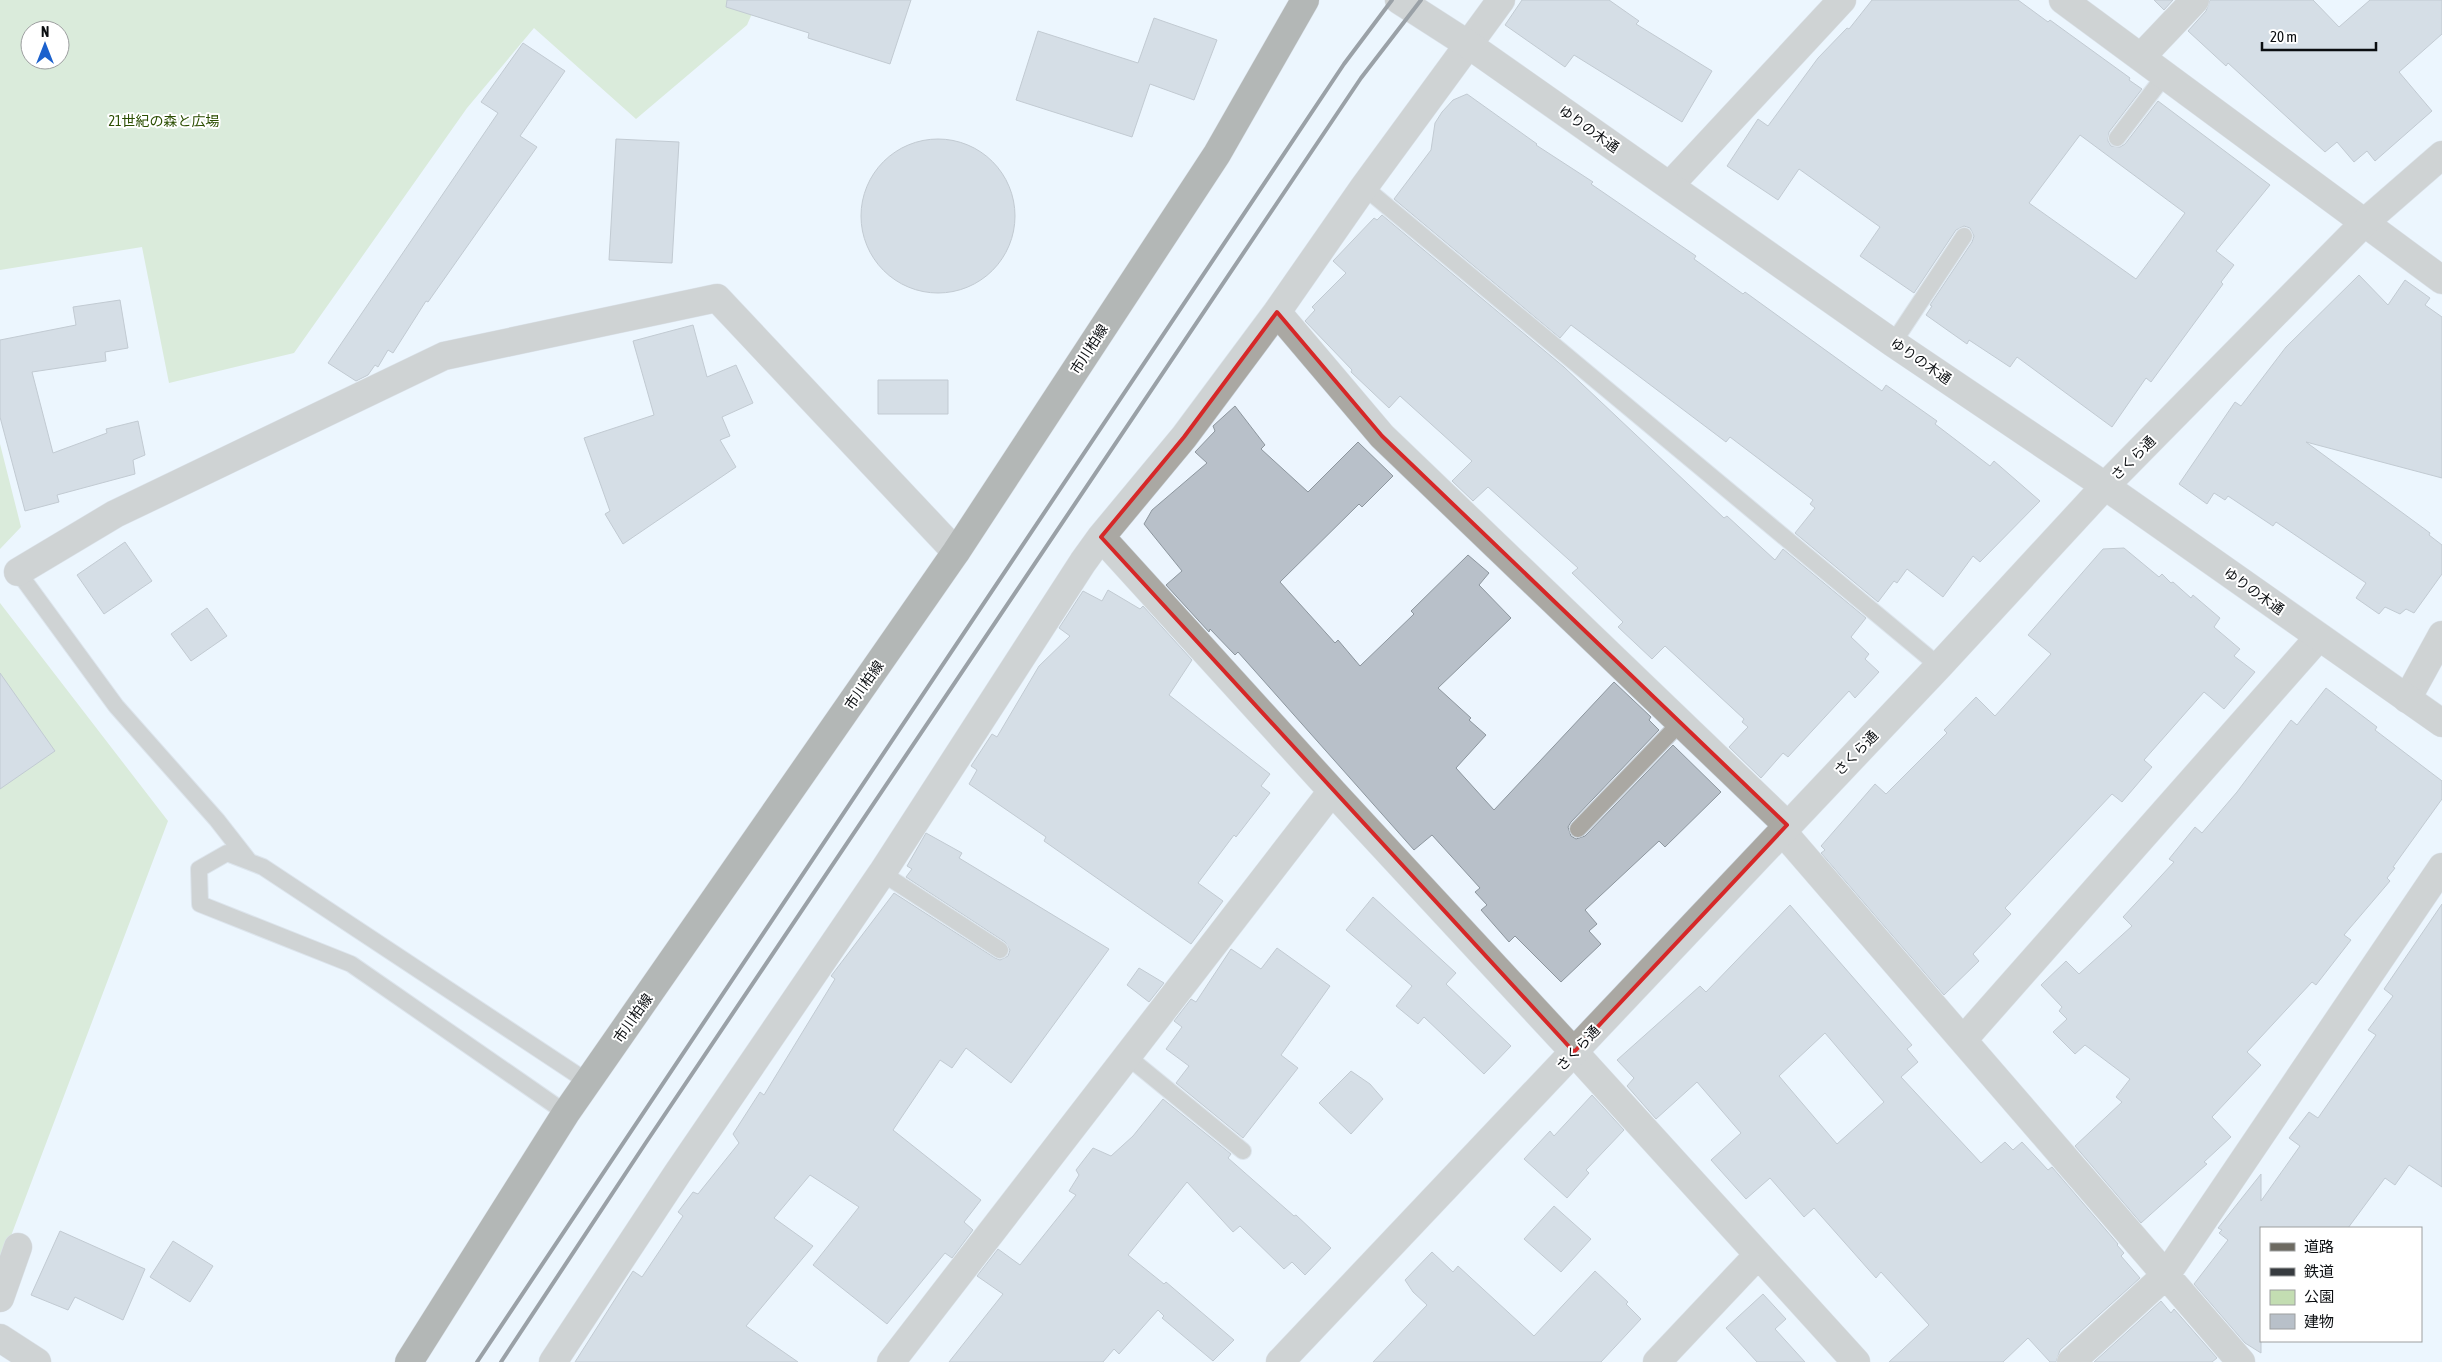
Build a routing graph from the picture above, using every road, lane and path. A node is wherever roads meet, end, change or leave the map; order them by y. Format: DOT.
graph roads {
  1 [pos="1305,0"];
  2 [pos="1399,0"];
  3 [pos="1501,0"];
  4 [pos="1842,0"];
  5 [pos="2063,0"];
  6 [pos="2195,0"];
  7 [pos="1469,45"];
  8 [pos="2141,57"];
  9 [pos="2165,75"];
  10 [pos="2117,138"];
  11 [pos="2442,155"];
  12 [pos="1670,185"];
  13 [pos="1364,187"];
  14 [pos="2364,222"];
  15 [pos="1964,236"];
  16 [pos="2442,280"];
  17 [pos="1277,312"];
  18 [pos="1893,343"];
  19 [pos="2105,486"];
  20 [pos="1101,536"];
  21 [pos="956,552"];
  22 [pos="18,572"];
  23 [pos="2442,635"];
  24 [pos="2319,637"];
  25 [pos="1939,666"];
  26 [pos="2407,699"];
  27 [pos="1680,723"];
  28 [pos="2442,723"];
  29 [pos="1332,791"];
  30 [pos="1784,828"];
  31 [pos="1578,829"];
  32 [pos="250,862"];
  33 [pos="2442,867"];
  34 [pos="882,873"];
  35 [pos="1000,950"];
  36 [pos="1963,1040"];
  37 [pos="1574,1052"];
  38 [pos="1128,1057"];
  39 [pos="588,1082"];
  40 [pos="566,1113"];
  41 [pos="1243,1151"];
  42 [pos="18,1247"];
  43 [pos="1758,1255"];
  44 [pos="2166,1275"];
  45 [pos="0,1298"];
  46 [pos="0,1338"];
  47 [pos="37,1362"];
  48 [pos="409,1362"];
  49 [pos="553,1362"];
  50 [pos="891,1362"];
  51 [pos="1280,1362"];
  52 [pos="1657,1362"];
  53 [pos="1856,1362"];
  54 [pos="2070,1362"];
  55 [pos="2241,1362"];
  1 -- 21 [label="main road, 市川柏線"];
  2 -- 7 [label="street, ゆりの木通"];
  3 -- 7 [label="street"];
  4 -- 12 [label="street"];
  5 -- 8 [label="street"];
  6 -- 8 [label="street"];
  7 -- 12 [label="street, ゆりの木通"];
  7 -- 13 [label="street"];
  8 -- 9 [label="street"];
  9 -- 10 [label="lane"];
  9 -- 14 [label="street"];
  11 -- 14 [label="street, さくら通"];
  12 -- 18 [label="street, ゆりの木通"];
  13 -- 17 [label="street"];
  13 -- 25 [label="lane"];
  14 -- 16 [label="street"];
  14 -- 19 [label="street, さくら通"];
  15 -- 18 [label="lane"];
  17 -- 20 [label="street"];
  17 -- 27 [label="street"];
  18 -- 19 [label="street, ゆりの木通"];
  19 -- 24 [label="street, ゆりの木通"];
  19 -- 25 [label="street, さくら通"];
  20 -- 29 [label="street"];
  20 -- 34 [label="street"];
  21 -- 22 [label="street"];
  21 -- 39 [label="main road, 市川柏線"];
  22 -- 32 [label="lane"];
  23 -- 26 [label="street"];
  24 -- 26 [label="street, ゆりの木通"];
  24 -- 36 [label="street"];
  25 -- 30 [label="street, さくら通"];
  26 -- 28 [label="street, ゆりの木通"];
  27 -- 30 [label="street"];
  27 -- 31 [label="lane"];
  29 -- 37 [label="street"];
  29 -- 38 [label="street"];
  30 -- 36 [label="street"];
  30 -- 37 [label="street, さくら通"];
  32 -- 39 [label="lane"];
  32 -- 40 [label="lane"];
  33 -- 44 [label="street"];
  34 -- 35 [label="lane"];
  34 -- 49 [label="street"];
  36 -- 44 [label="street"];
  37 -- 43 [label="street"];
  37 -- 51 [label="street, さくら通"];
  38 -- 41 [label="lane"];
  38 -- 50 [label="street"];
  39 -- 40 [label="main road, 市川柏線"];
  40 -- 48 [label="main road, 市川柏線"];
  42 -- 45 [label="street"];
  43 -- 52 [label="street"];
  43 -- 53 [label="street"];
  44 -- 54 [label="street"];
  44 -- 55 [label="street"];
  46 -- 47 [label="street"];
}
